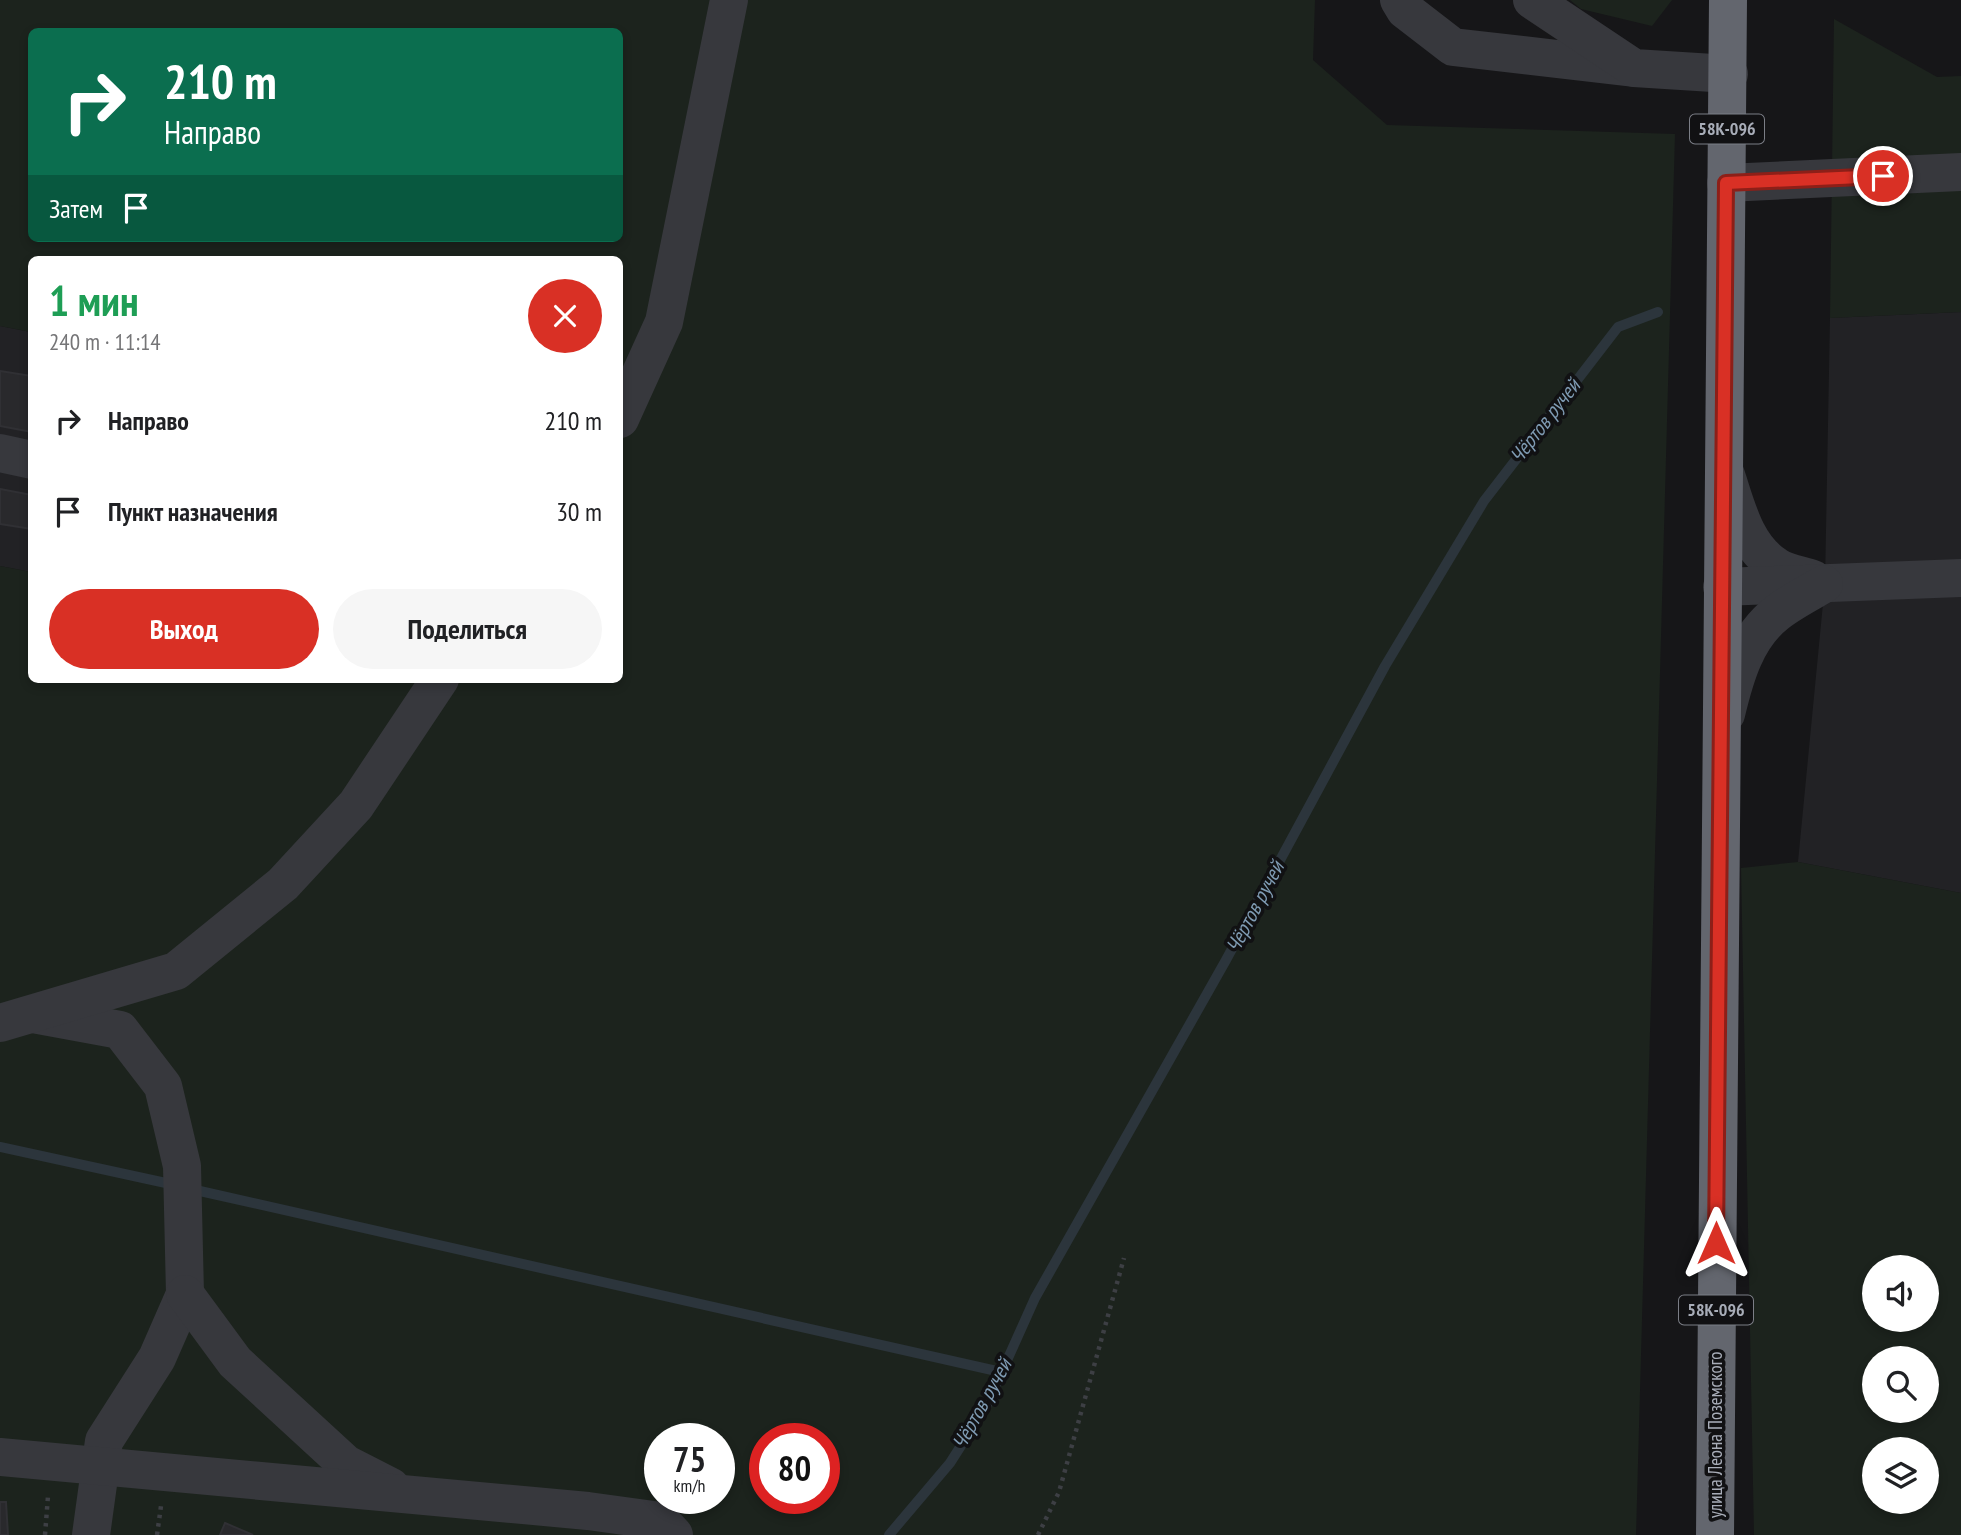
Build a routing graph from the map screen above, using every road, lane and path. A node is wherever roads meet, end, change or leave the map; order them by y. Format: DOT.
graph roads {
  1 [pos="729,0"];
  2 [pos="1399,0"];
  3 [pos="1532,0"];
  4 [pos="1728,0"];
  5 [pos="1634,68"];
  6 [pos="1729,74"];
  7 [pos="1961,172"];
  8 [pos="1726,183"];
  9 [pos="623,412"];
  10 [pos="0,453"];
  11 [pos="28,459"];
  12 [pos="1723,468"];
  13 [pos="1961,579"];
  14 [pos="1825,583"];
  15 [pos="1722,587"];
  16 [pos="437,683"];
  17 [pos="1721,736"];
  18 [pos="17,1019"];
  19 [pos="1124,1258"];
  20 [pos="186,1294"];
  21 [pos="0,1457"];
  22 [pos="99,1467"];
  23 [pos="48,1495"];
  24 [pos="407,1495"];
  25 [pos="162,1502"];
  26 [pos="45,1535"];
  27 [pos="91,1535"];
  28 [pos="157,1535"];
  29 [pos="674,1535"];
  30 [pos="1038,1535"];
  31 [pos="1715,1535"];
  1 -- 9 [label="lane"];
  2 -- 5 [label="lane"];
  3 -- 5 [label="lane"];
  4 -- 6 [label="highway, 58К-096"];
  5 -- 6 [label="lane"];
  6 -- 8 [label="highway, улица Леона Поземского / 58К-096"];
  7 -- 8 [label="lane"];
  8 -- 12 [label="highway, улица Леона Поземского / 58К-096"];
  10 -- 11 [label="lane"];
  12 -- 14 [label="lane"];
  12 -- 15 [label="highway, улица Леона Поземского / 58К-096"];
  13 -- 14 [label="lane"];
  14 -- 15 [label="lane"];
  14 -- 17 [label="lane"];
  15 -- 17 [label="highway, улица Леона Поземского / 58К-096"];
  16 -- 18 [label="lane"];
  17 -- 31 [label="highway, улица Леона Поземского / 58К-096"];
  18 -- 20 [label="lane"];
  19 -- 30 [label="path"];
  20 -- 22 [label="lane"];
  20 -- 24 [label="lane"];
  21 -- 22 [label="lane"];
  22 -- 24 [label="lane"];
  22 -- 27 [label="lane"];
  23 -- 26 [label="path"];
  24 -- 29 [label="lane"];
  25 -- 28 [label="path"];
}
